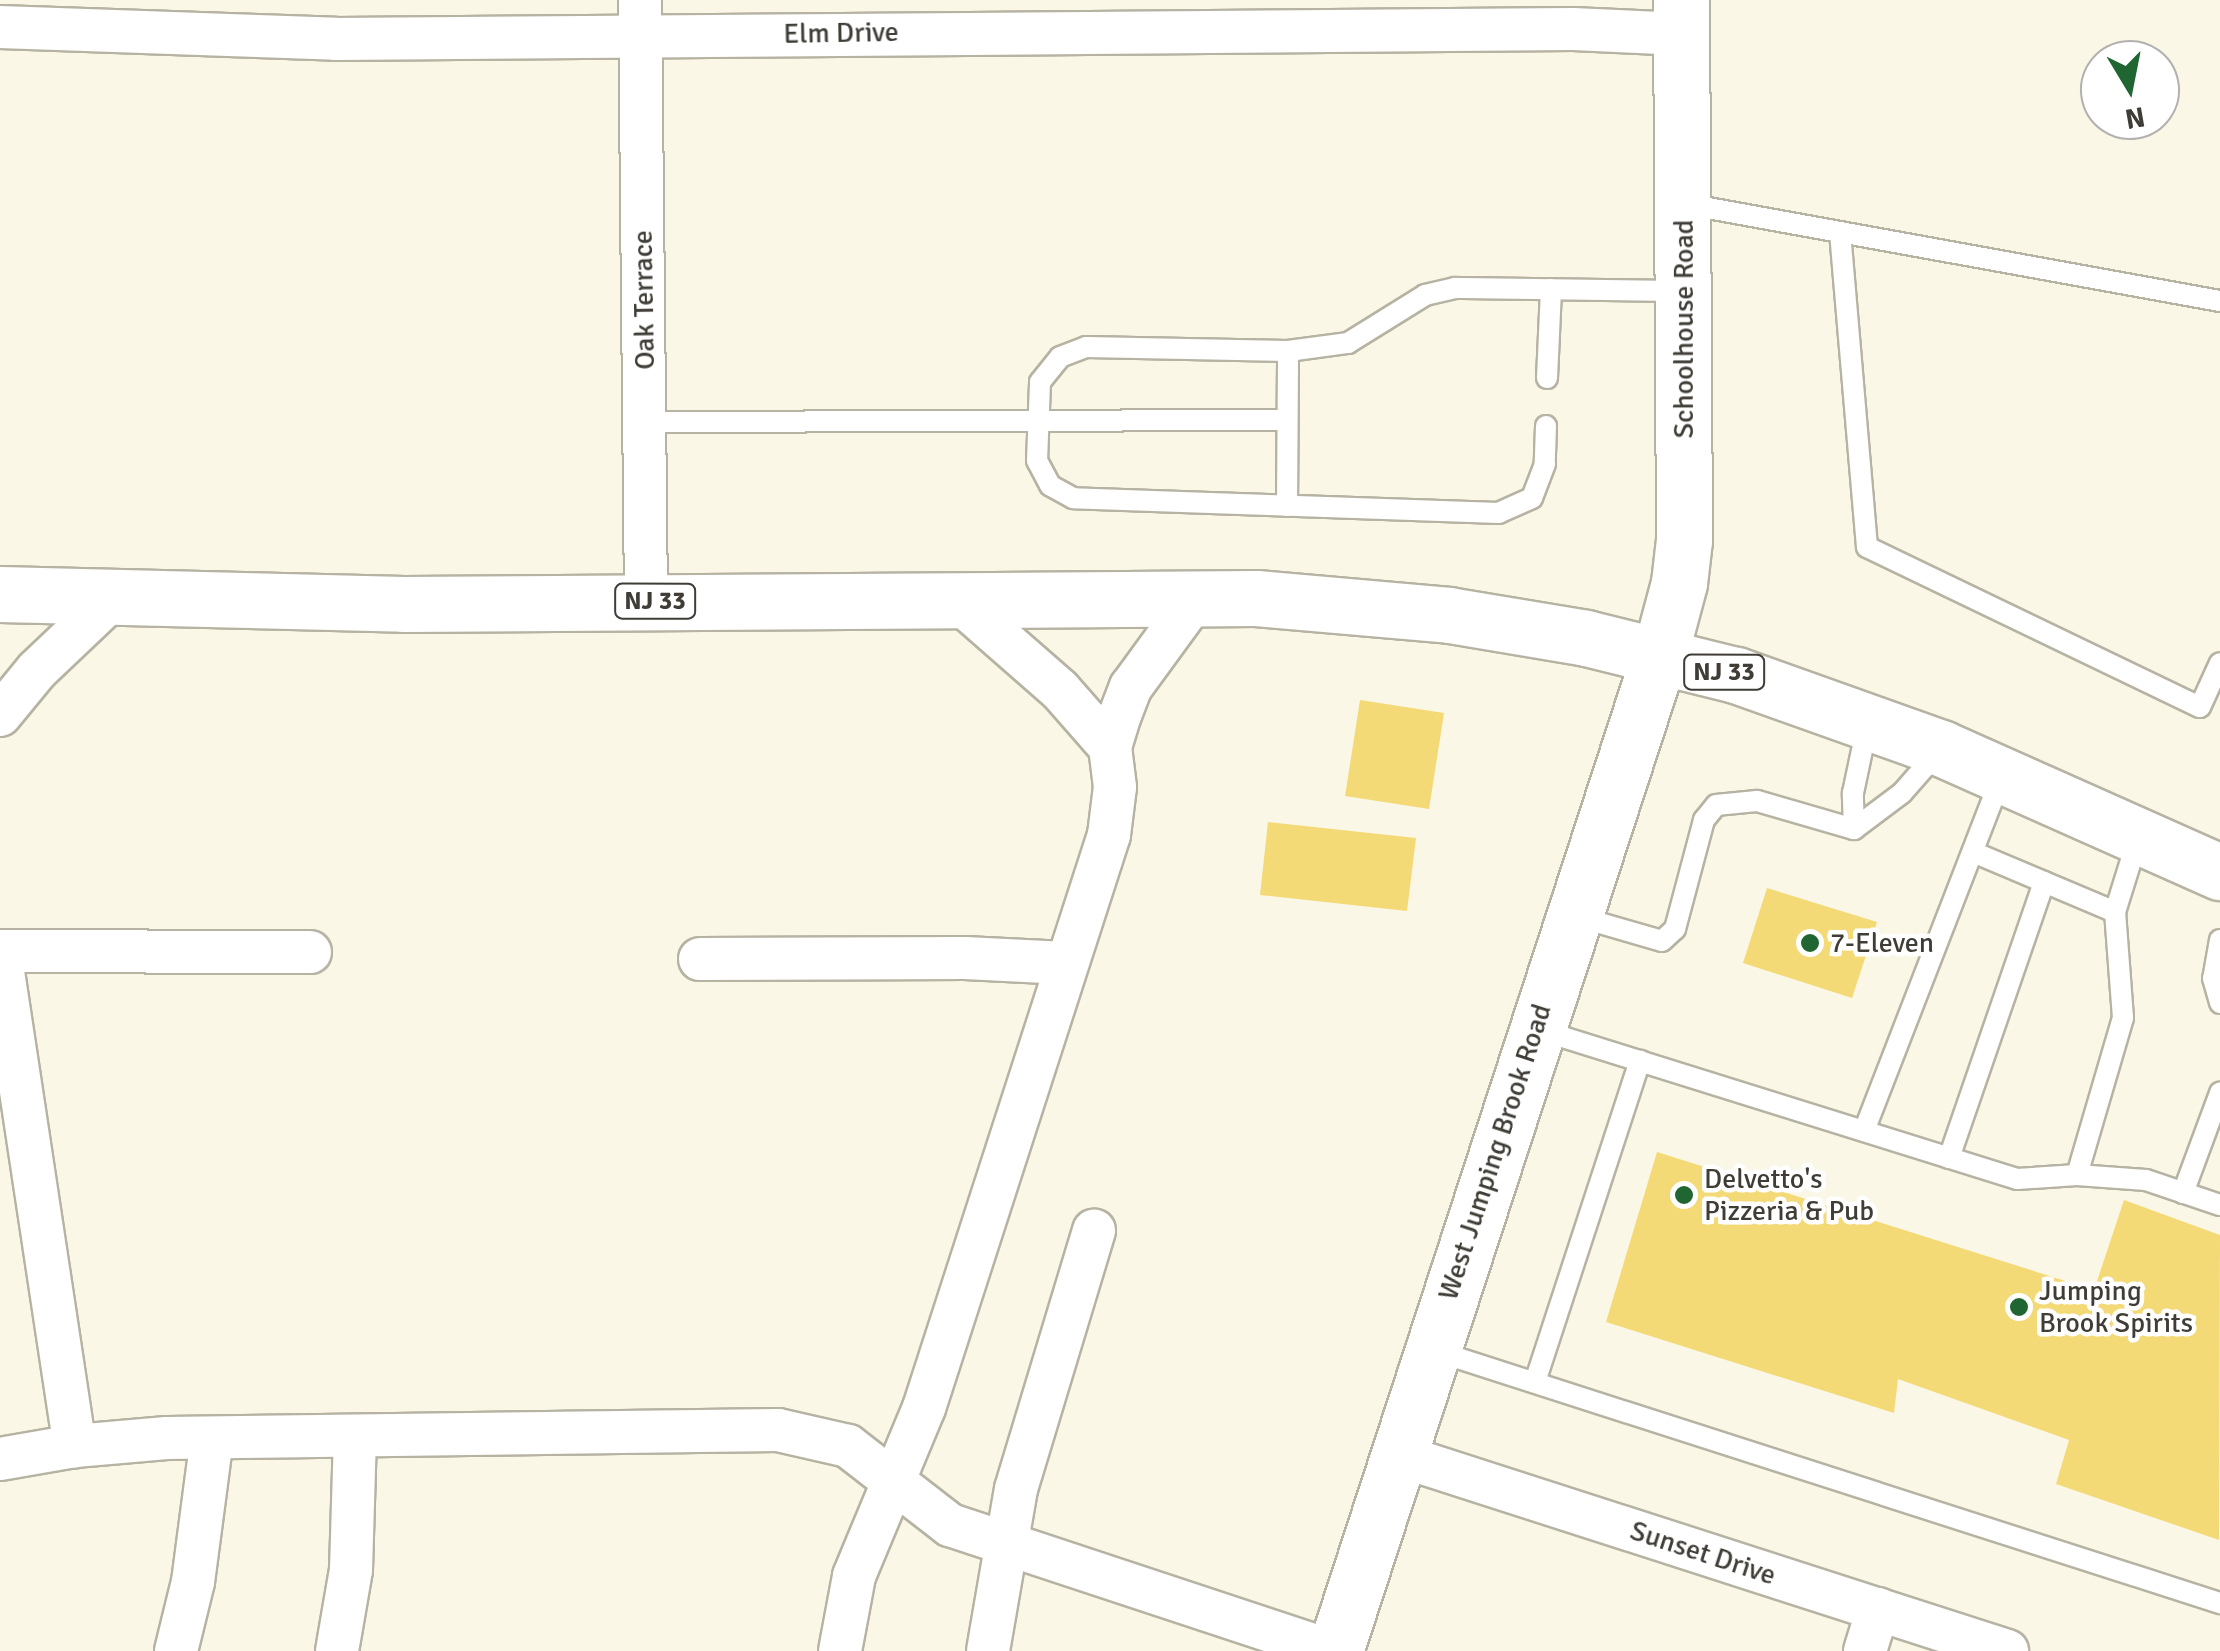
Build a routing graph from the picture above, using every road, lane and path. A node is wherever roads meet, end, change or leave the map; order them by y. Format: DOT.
graph roads {
  1 [pos="1682,17"];
  2 [pos="640,18"];
  3 [pos="0,27"];
  4 [pos="1684,204"];
  5 [pos="1840,232"];
  6 [pos="1550,289"];
  7 [pos="1685,292"];
  8 [pos="2220,301"];
  9 [pos="1288,351"];
  10 [pos="1548,378"];
  11 [pos="1039,420"];
  12 [pos="1286,420"];
  13 [pos="646,422"];
  14 [pos="1546,426"];
  15 [pos="1288,506"];
  16 [pos="0,594"];
  17 [pos="113,598"];
  18 [pos="1196,598"];
  19 [pos="956,599"];
  20 [pos="646,601"];
  21 [pos="1660,654"];
  22 [pos="2220,663"];
  23 [pos="0,715"];
  24 [pos="1868,722"];
  25 [pos="1110,747"];
  26 [pos="1941,748"];
  27 [pos="2003,774"];
  28 [pos="1854,829"];
  29 [pos="2139,836"];
  30 [pos="1973,852"];
  31 [pos="2220,872"];
  32 [pos="2044,882"];
  33 [pos="2114,912"];
  34 [pos="1572,915"];
  35 [pos="2220,940"];
  36 [pos="0,952"];
  37 [pos="310,952"];
  38 [pos="700,959"];
  39 [pos="1066,963"];
  40 [pos="2220,1002"];
  41 [pos="1535,1028"];
  42 [pos="1640,1061"];
  43 [pos="2220,1092"];
  44 [pos="1864,1131"];
  45 [pos="1949,1158"];
  46 [pos="2077,1174"];
  47 [pos="2184,1193"];
  48 [pos="2220,1205"];
  49 [pos="1094,1230"];
  50 [pos="1432,1350"];
  51 [pos="1535,1382"];
  52 [pos="355,1436"];
  53 [pos="212,1438"];
  54 [pos="74,1446"];
  55 [pos="1398,1455"];
  56 [pos="0,1460"];
  57 [pos="893,1481"];
  58 [pos="1006,1544"];
  59 [pos="2220,1602"];
  60 [pos="1878,1609"];
  61 [pos="176,1651"];
  62 [pos="337,1651"];
  63 [pos="840,1651"];
  64 [pos="988,1651"];
  65 [pos="1333,1651"];
  66 [pos="1865,1651"];
  67 [pos="2007,1651"];
  1 -- 2 [label="street, Elm Drive"];
  1 -- 4 [label="main road, Schoolhouse Road"];
  2 -- 3 [label="street, Elm Drive"];
  2 -- 13 [label="street, Oak Terrace"];
  4 -- 5 [label="lane"];
  4 -- 7 [label="main road, Schoolhouse Road"];
  5 -- 8 [label="lane"];
  5 -- 22 [label="lane"];
  6 -- 7 [label="lane"];
  6 -- 9 [label="lane"];
  6 -- 10 [label="lane"];
  7 -- 21 [label="main road, Schoolhouse Road"];
  9 -- 11 [label="lane"];
  9 -- 12 [label="lane"];
  11 -- 12 [label="lane"];
  11 -- 13 [label="lane"];
  11 -- 15 [label="lane"];
  12 -- 15 [label="lane"];
  13 -- 20 [label="street, Oak Terrace"];
  14 -- 15 [label="lane"];
  16 -- 17 [label="main road, NJ 33"];
  17 -- 20 [label="main road, NJ 33"];
  17 -- 23 [label="street"];
  18 -- 19 [label="main road, NJ 33"];
  18 -- 21 [label="main road, NJ 33"];
  18 -- 25 [label="street"];
  19 -- 20 [label="main road, NJ 33"];
  19 -- 25 [label="street"];
  21 -- 24 [label="main road, NJ 33"];
  21 -- 34 [label="main road, West Jumping Brook Road"];
  24 -- 26 [label="main road, NJ 33"];
  24 -- 28 [label="lane"];
  25 -- 39 [label="street"];
  26 -- 27 [label="main road, NJ 33"];
  26 -- 28 [label="lane"];
  27 -- 29 [label="main road, NJ 33"];
  27 -- 30 [label="lane"];
  28 -- 34 [label="lane"];
  29 -- 31 [label="main road, NJ 33"];
  29 -- 33 [label="lane"];
  30 -- 32 [label="lane"];
  30 -- 44 [label="lane"];
  32 -- 33 [label="lane"];
  32 -- 45 [label="lane"];
  33 -- 46 [label="lane"];
  34 -- 41 [label="main road, West Jumping Brook Road"];
  35 -- 40 [label="lane"];
  36 -- 37 [label="street"];
  36 -- 54 [label="street"];
  38 -- 39 [label="street"];
  39 -- 57 [label="street"];
  41 -- 42 [label="lane"];
  41 -- 50 [label="main road, West Jumping Brook Road"];
  42 -- 44 [label="lane"];
  42 -- 51 [label="lane"];
  43 -- 47 [label="lane"];
  44 -- 45 [label="lane"];
  45 -- 46 [label="lane"];
  46 -- 47 [label="lane"];
  47 -- 48 [label="lane"];
  49 -- 58 [label="street"];
  50 -- 51 [label="lane"];
  50 -- 55 [label="main road, West Jumping Brook Road"];
  51 -- 59 [label="lane"];
  52 -- 53 [label="street"];
  52 -- 57 [label="street"];
  52 -- 62 [label="street"];
  53 -- 54 [label="street"];
  53 -- 61 [label="street"];
  54 -- 56 [label="street"];
  55 -- 60 [label="street, Sunset Drive"];
  55 -- 65 [label="main road, West Jumping Brook Road"];
  57 -- 58 [label="street"];
  57 -- 63 [label="street"];
  58 -- 64 [label="street"];
  58 -- 65 [label="street"];
  60 -- 66 [label="street"];
  60 -- 67 [label="street, Sunset Drive"];
}
